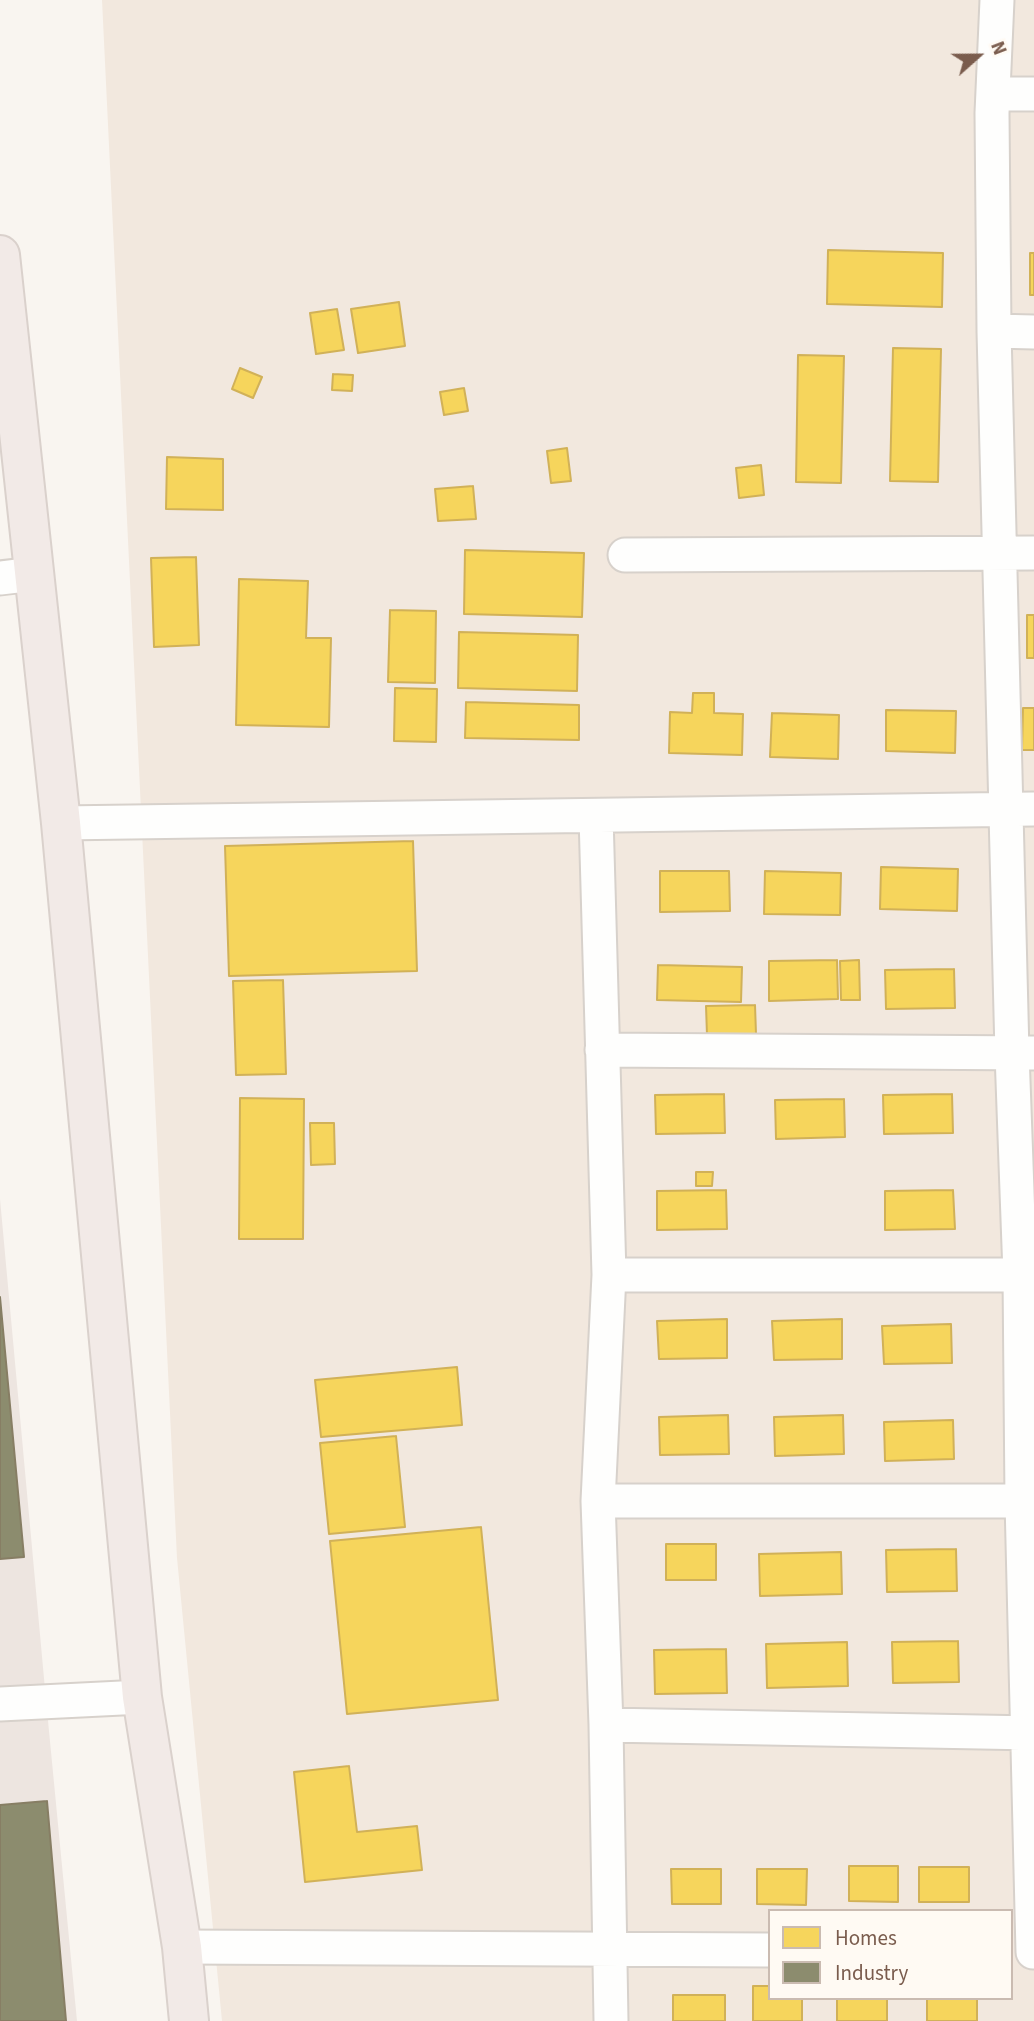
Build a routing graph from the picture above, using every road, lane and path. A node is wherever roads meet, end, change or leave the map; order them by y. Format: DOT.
graph roads {
  1 [pos="997,0"];
  2 [pos="993,94"];
  3 [pos="1034,94"];
  4 [pos="0,256"];
  5 [pos="994,331"];
  6 [pos="1034,331"];
  7 [pos="999,552"];
  8 [pos="1034,552"];
  9 [pos="625,555"];
  10 [pos="17,576"];
  11 [pos="1020,809"];
  12 [pos="596,816"];
  13 [pos="61,823"];
  14 [pos="602,1050"];
  15 [pos="1023,1053"];
  16 [pos="1027,1274"];
  17 [pos="609,1275"];
  18 [pos="598,1501"];
  19 [pos="1028,1501"];
  20 [pos="142,1697"];
  21 [pos="0,1704"];
  22 [pos="606,1725"];
  23 [pos="1031,1732"];
  24 [pos="182,1947"];
  25 [pos="609,1949"];
  26 [pos="768,1950"];
  27 [pos="1026,1952"];
  28 [pos="189,2021"];
  29 [pos="611,2021"];
  1 -- 2 [label="street"];
  2 -- 3 [label="street"];
  2 -- 5 [label="street"];
  4 -- 10 [label="highway"];
  5 -- 6 [label="street"];
  5 -- 7 [label="street"];
  7 -- 8 [label="street"];
  7 -- 9 [label="street"];
  7 -- 11 [label="street"];
  10 -- 13 [label="highway"];
  11 -- 12 [label="street"];
  11 -- 15 [label="street"];
  12 -- 13 [label="street"];
  12 -- 14 [label="street"];
  13 -- 20 [label="highway"];
  14 -- 15 [label="street"];
  14 -- 17 [label="street"];
  15 -- 16 [label="street"];
  16 -- 17 [label="street"];
  16 -- 19 [label="street"];
  17 -- 18 [label="street"];
  18 -- 19 [label="street"];
  18 -- 22 [label="street"];
  19 -- 23 [label="street"];
  20 -- 21 [label="street"];
  20 -- 24 [label="highway"];
  22 -- 23 [label="street"];
  22 -- 25 [label="street"];
  23 -- 27 [label="street"];
  24 -- 25 [label="street"];
  24 -- 28 [label="highway"];
  25 -- 26 [label="street"];
  25 -- 29 [label="street"];
}
